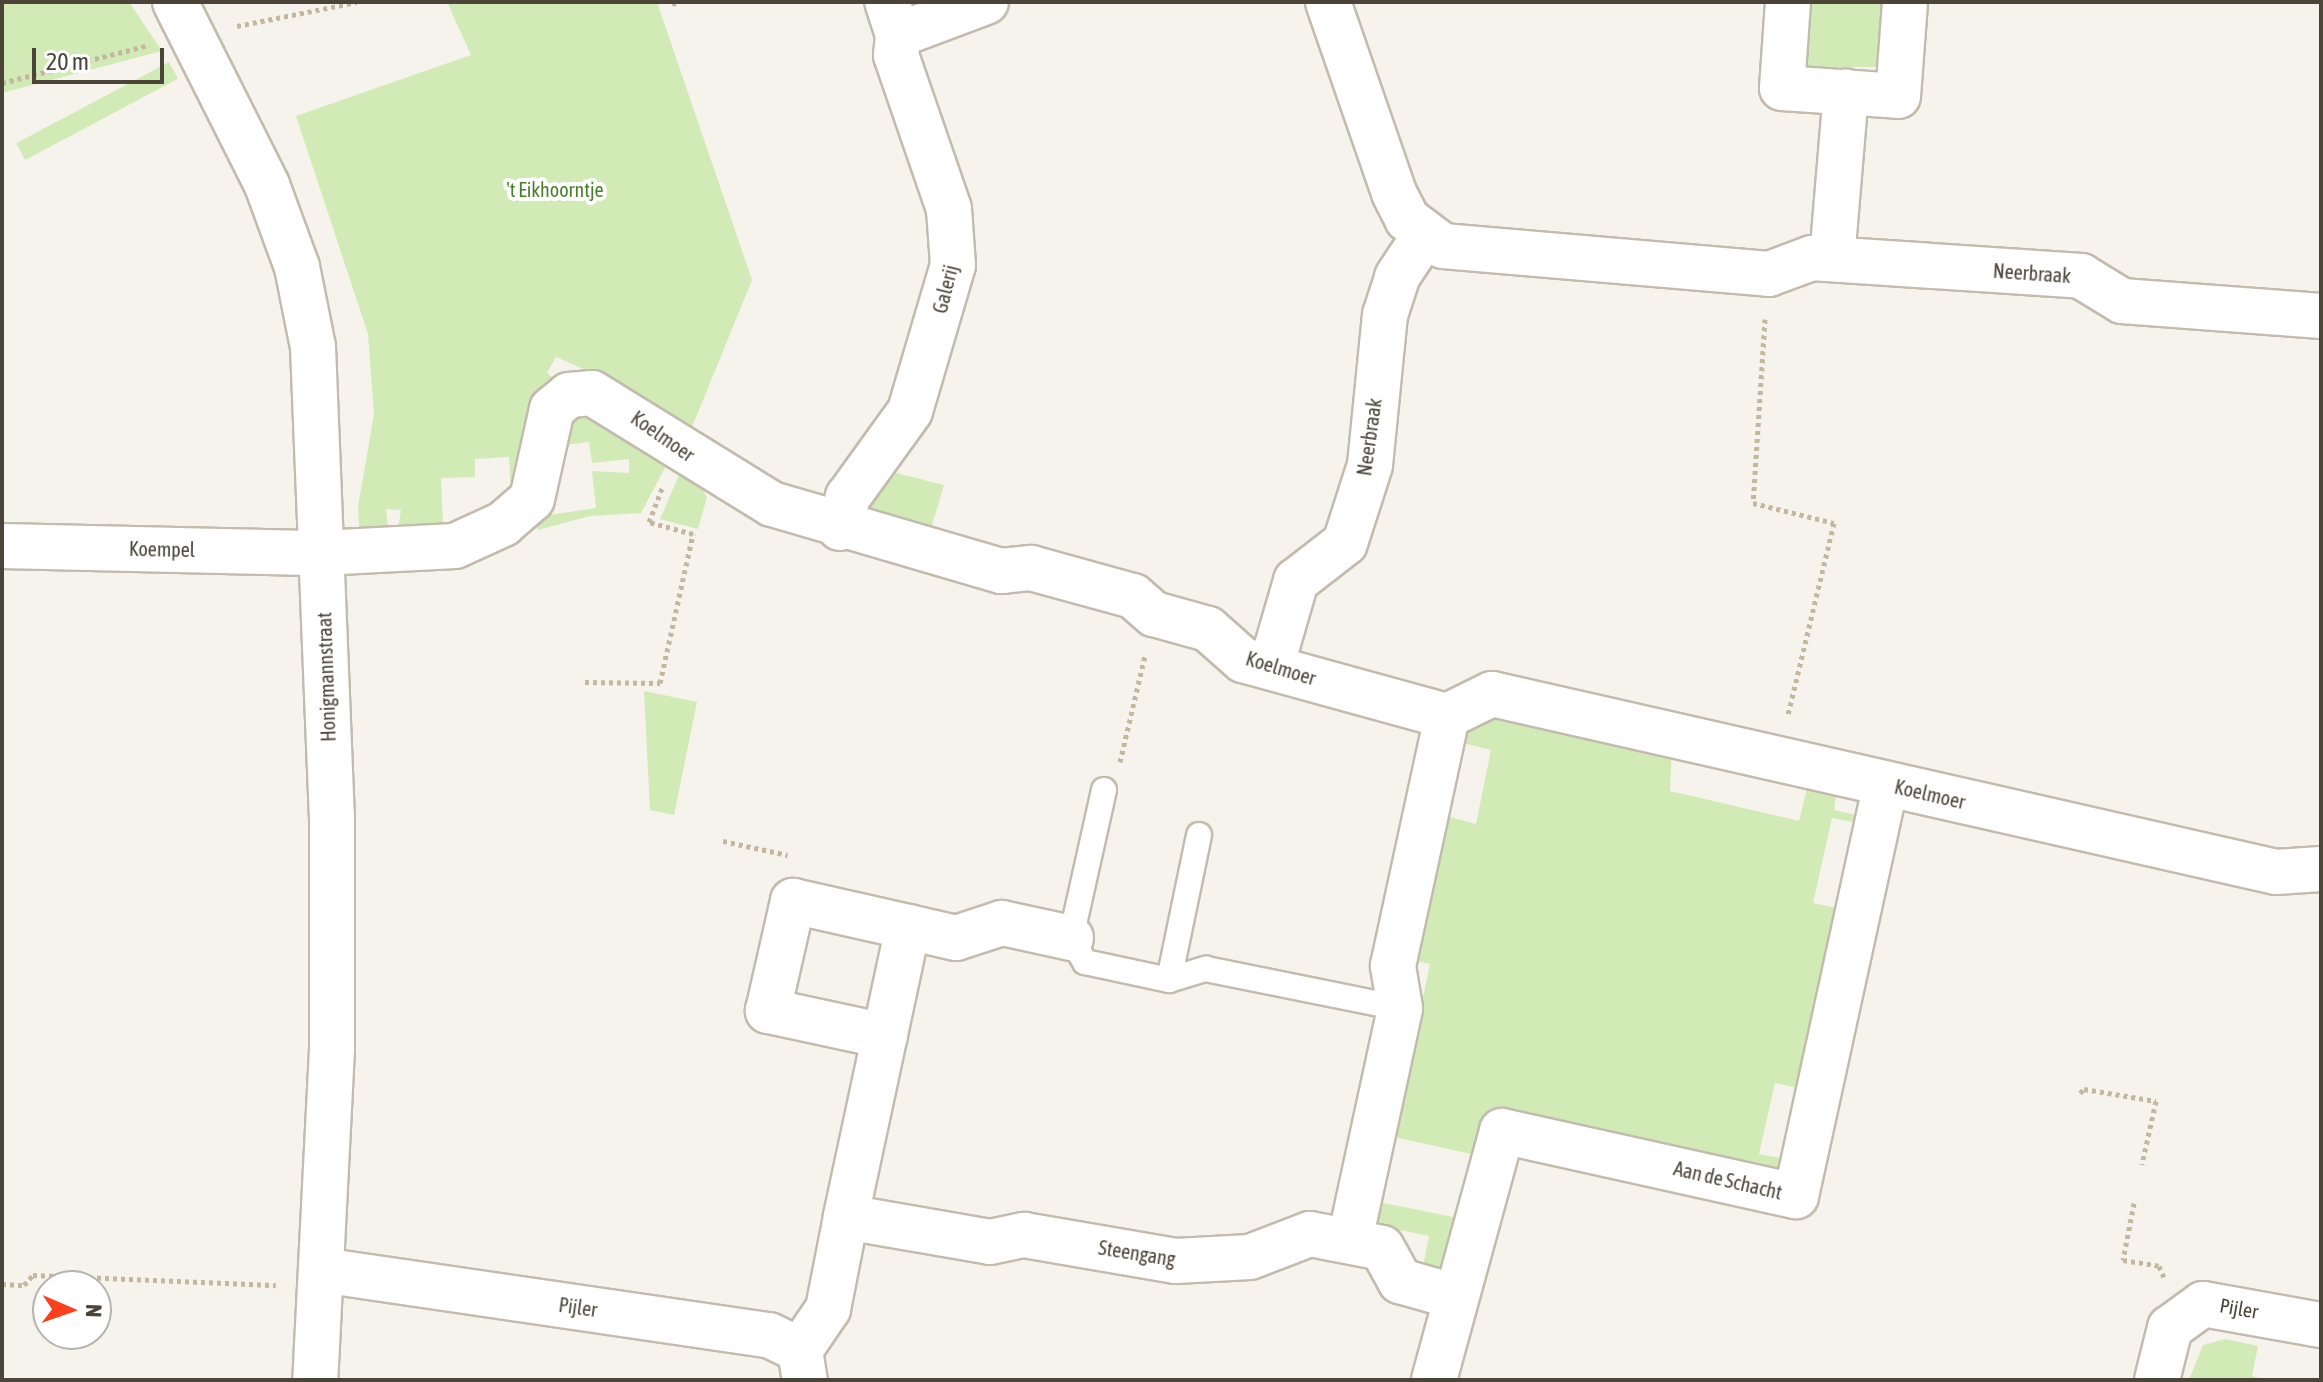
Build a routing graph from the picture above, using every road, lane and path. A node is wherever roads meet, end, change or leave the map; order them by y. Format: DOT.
graph roads {
  1 [pos="357,2"];
  2 [pos="986,2"];
  3 [pos="1328,2"];
  4 [pos="1788,2"];
  5 [pos="1905,2"];
  6 [pos="184,18"];
  7 [pos="893,18"];
  8 [pos="2,83"];
  9 [pos="1846,92"];
  10 [pos="1424,236"];
  11 [pos="1832,259"];
  12 [pos="1769,274"];
  13 [pos="2321,316"];
  14 [pos="685,451"];
  15 [pos="840,528"];
  16 [pos="2,546"];
  17 [pos="321,553"];
  18 [pos="1154,614"];
  19 [pos="1271,667"];
  20 [pos="585,682"];
  21 [pos="1447,716"];
  22 [pos="1778,759"];
  23 [pos="1886,784"];
  24 [pos="1104,790"];
  25 [pos="1199,835"];
  26 [pos="2321,869"];
  27 [pos="908,927"];
  28 [pos="1071,938"];
  29 [pos="1169,980"];
  30 [pos="1400,1008"];
  31 [pos="885,1036"];
  32 [pos="2080,1093"];
  33 [pos="2142,1164"];
  34 [pos="2134,1203"];
  35 [pos="846,1217"];
  36 [pos="1350,1240"];
  37 [pos="321,1270"];
  38 [pos="2,1284"];
  39 [pos="1453,1296"];
  40 [pos="2185,1312"];
  41 [pos="2321,1325"];
  42 [pos="802,1365"];
  43 [pos="315,1380"];
  44 [pos="1434,1380"];
  45 [pos="2157,1380"];
  1 -- 6 [label="path"];
  2 -- 7 [label="street, Galerij"];
  3 -- 10 [label="street"];
  4 -- 9 [label="street"];
  5 -- 9 [label="street"];
  6 -- 8 [label="path"];
  6 -- 17 [label="street, Honigmannstraat"];
  7 -- 15 [label="street, Galerij"];
  9 -- 11 [label="street"];
  10 -- 12 [label="street, Neerbraak"];
  10 -- 19 [label="street, Neerbraak"];
  11 -- 12 [label="street, Neerbraak"];
  11 -- 13 [label="street, Neerbraak"];
  12 -- 22 [label="path"];
  14 -- 15 [label="street, Koelmoer"];
  14 -- 17 [label="street, Koelmoer"];
  14 -- 20 [label="path"];
  15 -- 18 [label="street, Koelmoer"];
  16 -- 17 [label="street, Koempel"];
  17 -- 37 [label="street, Honigmannstraat"];
  18 -- 19 [label="street, Koelmoer"];
  18 -- 24 [label="path"];
  19 -- 21 [label="street, Koelmoer"];
  21 -- 22 [label="street, Koelmoer"];
  21 -- 30 [label="street"];
  22 -- 23 [label="street, Koelmoer"];
  23 -- 26 [label="street, Koelmoer"];
  23 -- 39 [label="street, Aan de Schacht"];
  24 -- 28 [label="lane"];
  25 -- 29 [label="lane"];
  27 -- 28 [label="street"];
  27 -- 31 [label="street"];
  27 -- 31 [label="street"];
  28 -- 29 [label="lane"];
  29 -- 30 [label="lane"];
  30 -- 36 [label="street"];
  31 -- 35 [label="street"];
  32 -- 33 [label="path"];
  34 -- 40 [label="path"];
  35 -- 36 [label="street, Steengang"];
  35 -- 42 [label="street"];
  36 -- 39 [label="street, Steengang"];
  37 -- 38 [label="path"];
  37 -- 42 [label="street, Pijler"];
  37 -- 43 [label="street, Honigmannstraat"];
  39 -- 44 [label="street, Aan de Schacht"];
  40 -- 41 [label="street, Pijler"];
  40 -- 45 [label="street"];
}
